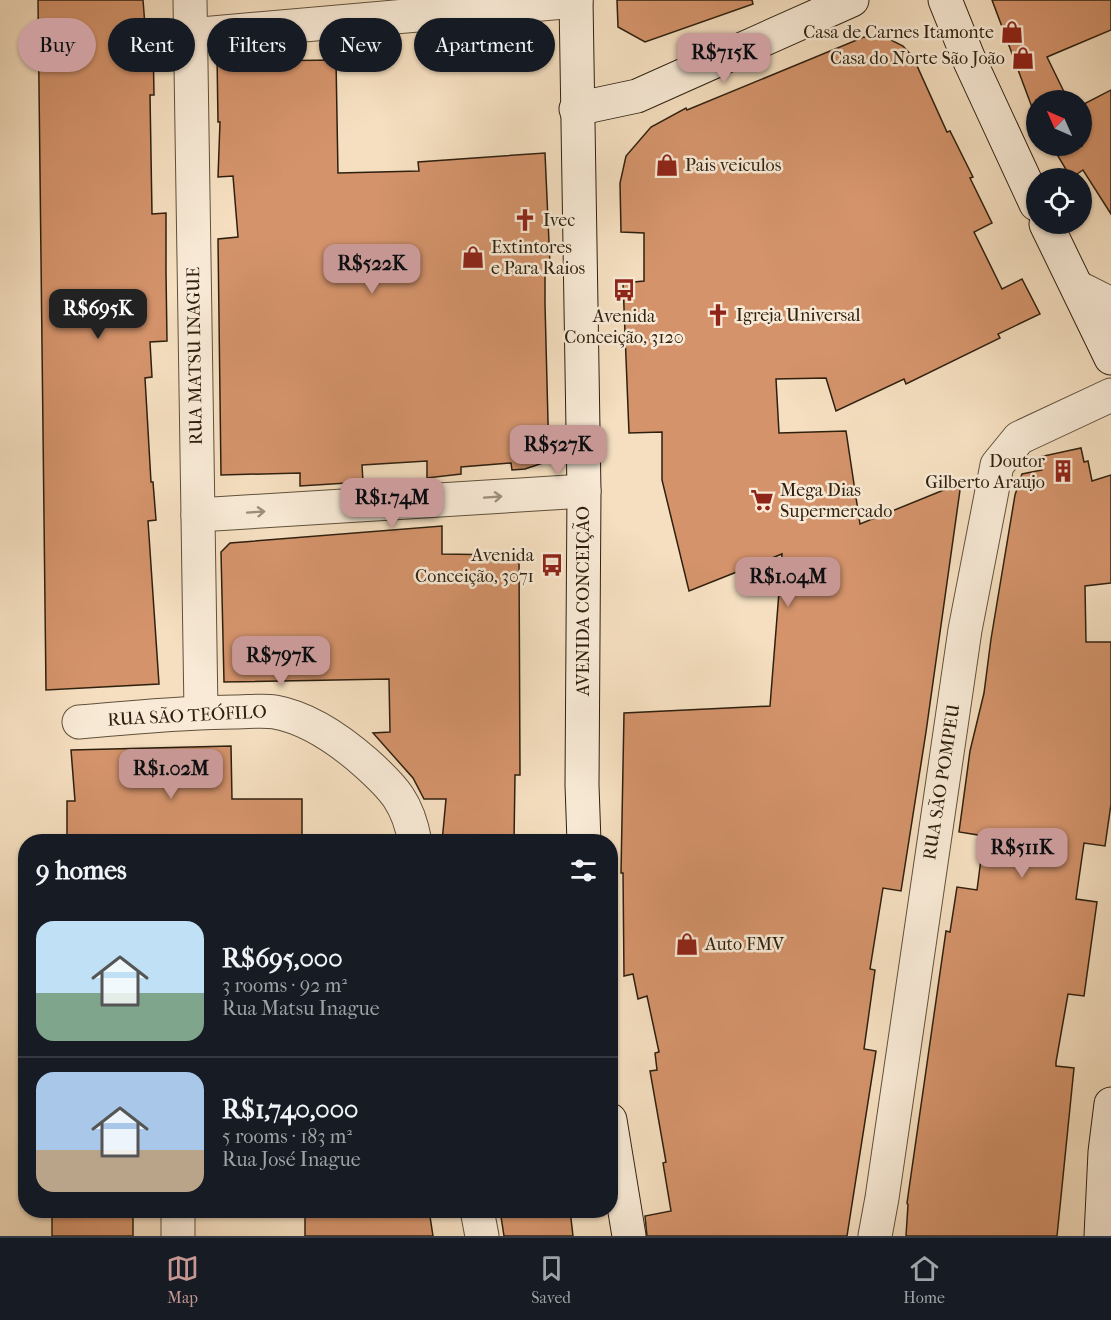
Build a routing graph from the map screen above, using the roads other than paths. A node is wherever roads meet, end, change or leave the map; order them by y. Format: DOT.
graph roads {
  1 [pos="190,0"];
  2 [pos="852,0"];
  3 [pos="945,0"];
  4 [pos="576,1"];
  5 [pos="190,18"];
  6 [pos="195,35"];
  7 [pos="191,72"];
  8 [pos="576,109"];
  9 [pos="1026,182"];
  10 [pos="1051,234"];
  11 [pos="1079,288"];
  12 [pos="1111,304"];
  13 [pos="1111,358"];
  14 [pos="1111,395"];
  15 [pos="584,492"];
  16 [pos="198,515"];
  17 [pos="201,712"];
  18 [pos="79,722"];
  19 [pos="414,834"];
  20 [pos="584,834"];
  21 [pos="1111,1104"];
  22 [pos="618,1169"];
  23 [pos="178,1218"];
  24 [pos="479,1218"];
  25 [pos="178,1236"];
  26 [pos="482,1236"];
  27 [pos="629,1236"];
  28 [pos="875,1236"];
  29 [pos="1101,1236"];
  1 -- 5 [label="street, RUA MATSU INAGUE"];
  2 -- 8 [label="street"];
  3 -- 9 [label="street"];
  4 -- 6 [label="street"];
  4 -- 8 [label="street, AVENIDA CONCEIÇÃO"];
  7 -- 16 [label="street, RUA MATSU INAGUE"];
  8 -- 15 [label="street, AVENIDA CONCEIÇÃO"];
  10 -- 11 [label="street"];
  11 -- 12 [label="street"];
  11 -- 13 [label="street"];
  14 -- 28 [label="street, RUA SÃO POMPEU"];
  16 -- 15 [label="street, one-way"];
  15 -- 20 [label="street, AVENIDA CONCEIÇÃO"];
  16 -- 17 [label="street, RUA MATSU INAGUE"];
  17 -- 18 [label="street, RUA SÃO TEÓFILO"];
  17 -- 19 [label="street, RUA SÃO TEÓFILO"];
  21 -- 29 [label="street"];
  22 -- 27 [label="street"];
  23 -- 25 [label="street"];
  24 -- 26 [label="street"];
}
